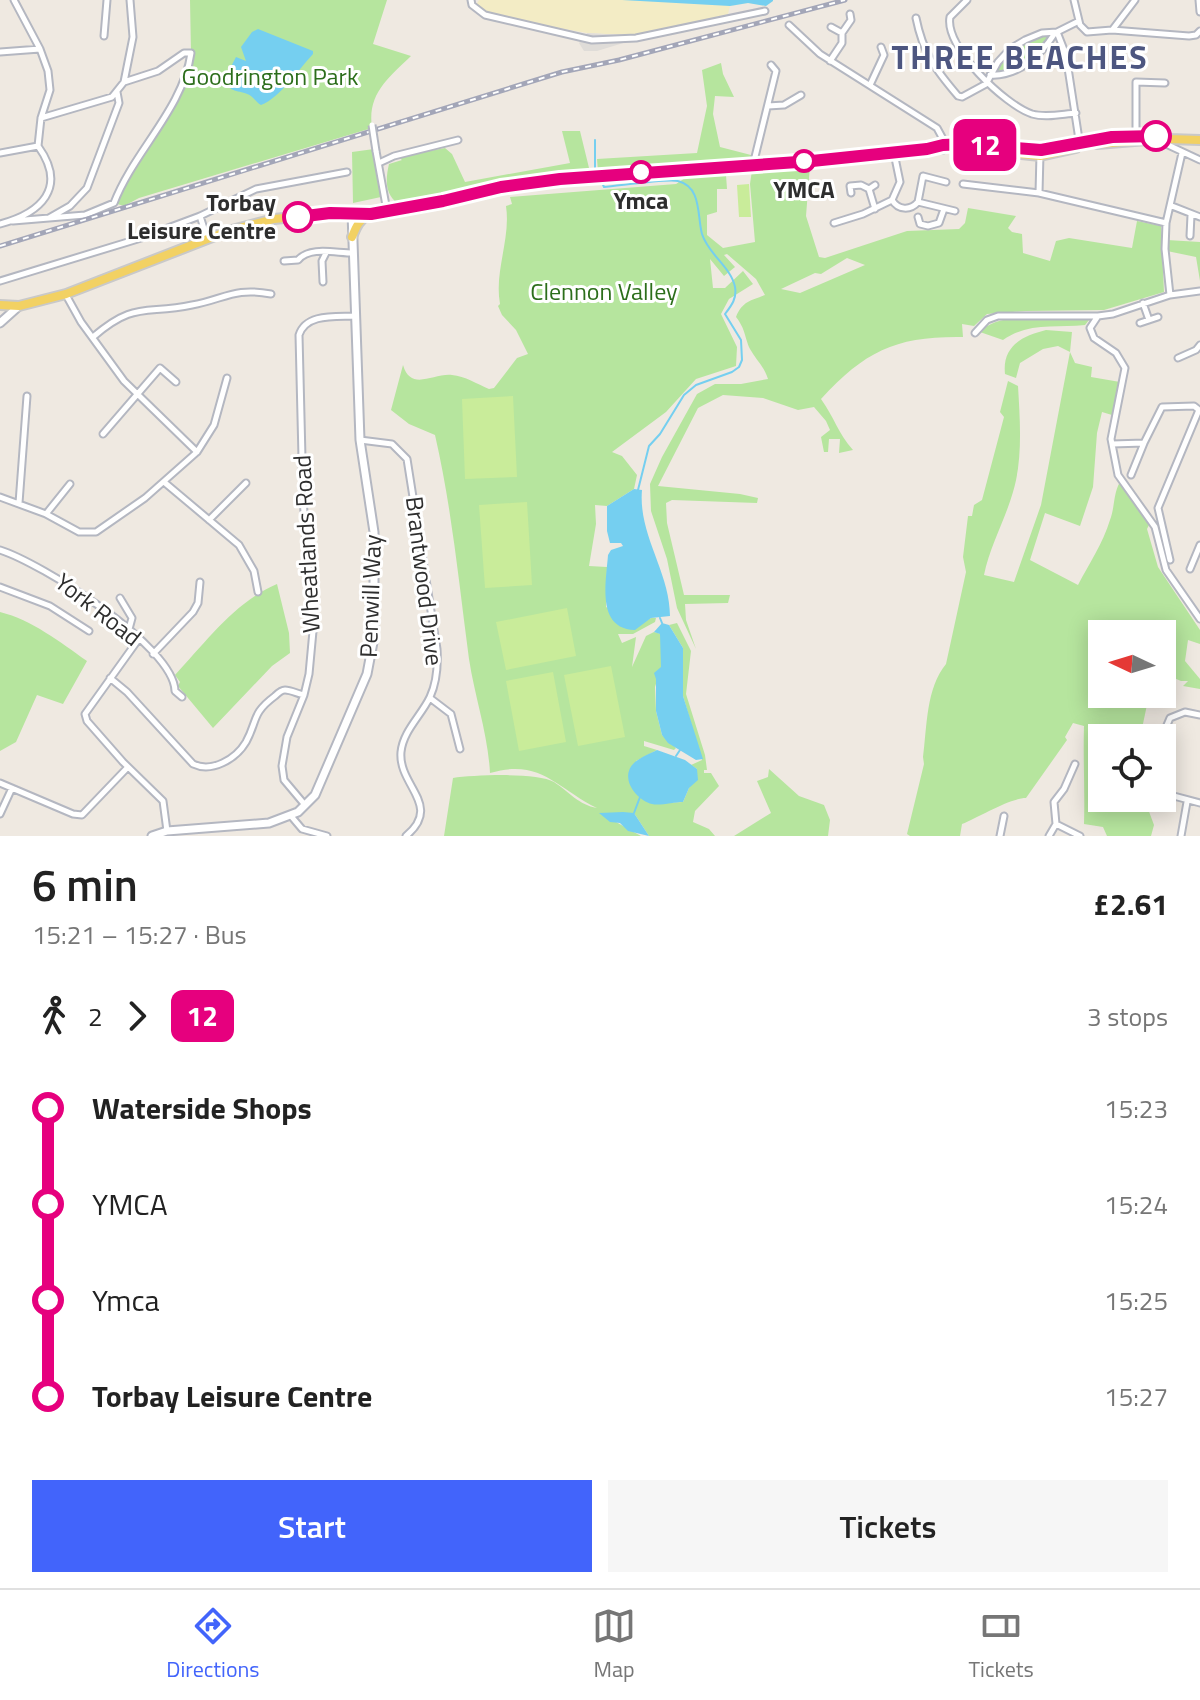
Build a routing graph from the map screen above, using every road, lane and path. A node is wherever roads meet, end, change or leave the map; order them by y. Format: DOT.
graph roads {
  1 [pos="14,0"];
  2 [pos="107,0"];
  3 [pos="130,0"];
  4 [pos="471,0"];
  5 [pos="967,0"];
  6 [pos="1074,0"];
  7 [pos="1135,0"];
  8 [pos="1199,0"];
  9 [pos="765,11"];
  10 [pos="1200,12"];
  11 [pos="850,14"];
  12 [pos="916,18"];
  13 [pos="1079,21"];
  14 [pos="789,25"];
  15 [pos="831,27"];
  16 [pos="1112,30"];
  17 [pos="1200,31"];
  18 [pos="1056,32"];
  19 [pos="842,33"];
  20 [pos="104,36"];
  21 [pos="881,47"];
  22 [pos="40,49"];
  23 [pos="0,52"];
  24 [pos="830,61"];
  25 [pos="771,65"];
  26 [pos="989,78"];
  27 [pos="124,82"];
  28 [pos="1165,83"];
  29 [pos="870,85"];
  30 [pos="117,92"];
  31 [pos="801,95"];
  32 [pos="768,106"];
  33 [pos="1076,113"];
  34 [pos="41,118"];
  35 [pos="372,125"];
  36 [pos="1136,138"];
  37 [pos="458,140"];
  38 [pos="1200,140"];
  39 [pos="1170,142"];
  40 [pos="1080,144"];
  41 [pos="38,146"];
  42 [pos="943,147"];
  43 [pos="0,153"];
  44 [pos="894,153"];
  45 [pos="1040,153"];
  46 [pos="1182,153"];
  47 [pos="1200,160"];
  48 [pos="379,163"];
  49 [pos="753,165"];
  50 [pos="347,172"];
  51 [pos="946,182"];
  52 [pos="963,184"];
  53 [pos="842,186"];
  54 [pos="850,186"];
  55 [pos="851,193"];
  56 [pos="1039,193"];
  57 [pos="892,200"];
  58 [pos="918,202"];
  59 [pos="1172,206"];
  60 [pos="875,209"];
  61 [pos="944,209"];
  62 [pos="387,211"];
  63 [pos="955,211"];
  64 [pos="352,213"];
  65 [pos="371,214"];
  66 [pos="1191,215"];
  67 [pos="200,216"];
  68 [pos="918,217"];
  69 [pos="1200,217"];
  70 [pos="45,220"];
  71 [pos="13,221"];
  72 [pos="834,223"];
  73 [pos="1166,223"];
  74 [pos="0,224"];
  75 [pos="1190,236"];
  76 [pos="352,237"];
  77 [pos="207,239"];
  78 [pos="326,253"];
  79 [pos="353,253"];
  80 [pos="284,261"];
  81 [pos="0,281"];
  82 [pos="323,282"];
  83 [pos="1200,291"];
  84 [pos="66,294"];
  85 [pos="271,294"];
  86 [pos="1170,295"];
  87 [pos="1143,303"];
  88 [pos="0,305"];
  89 [pos="19,306"];
  90 [pos="355,316"];
  91 [pos="1098,316"];
  92 [pos="1158,317"];
  93 [pos="1149,320"];
  94 [pos="1,322"];
  95 [pos="1140,323"];
  96 [pos="975,333"];
  97 [pos="93,337"];
  98 [pos="1200,345"];
  99 [pos="1178,358"];
  100 [pos="227,378"];
  101 [pos="176,382"];
  102 [pos="136,394"];
  103 [pos="27,396"];
  104 [pos="103,434"];
  105 [pos="360,440"];
  106 [pos="1144,443"];
  107 [pos="1111,444"];
  108 [pos="197,452"];
  109 [pos="1131,475"];
  110 [pos="164,482"];
  111 [pos="246,483"];
  112 [pos="70,484"];
  113 [pos="0,497"];
  114 [pos="19,503"];
  115 [pos="46,514"];
  116 [pos="209,520"];
  117 [pos="1200,545"];
  118 [pos="0,550"];
  119 [pos="1170,560"];
  120 [pos="1190,569"];
  121 [pos="200,582"];
  122 [pos="0,587"];
  123 [pos="258,592"];
  124 [pos="120,598"];
  125 [pos="1200,619"];
  126 [pos="129,629"];
  127 [pos="89,631"];
  128 [pos="138,640"];
  129 [pos="153,654"];
  130 [pos="110,678"];
  131 [pos="304,695"];
  132 [pos="182,697"];
  133 [pos="430,698"];
  134 [pos="1200,715"];
  135 [pos="1167,724"];
  136 [pos="460,749"];
  137 [pos="1075,764"];
  138 [pos="128,767"];
  139 [pos="0,783"];
  140 [pos="12,788"];
  141 [pos="1176,797"];
  142 [pos="1187,802"];
  143 [pos="1200,803"];
  144 [pos="306,806"];
  145 [pos="0,814"];
  146 [pos="291,816"];
  147 [pos="1004,816"];
  148 [pos="1056,824"];
  149 [pos="167,831"];
  150 [pos="217,832"];
  151 [pos="152,836"];
  152 [pos="325,836"];
  153 [pos="406,836"];
  154 [pos="1000,836"];
  155 [pos="1049,836"];
  156 [pos="1080,836"];
  157 [pos="1181,836"];
  1 -- 22 [label="street"];
  2 -- 20 [label="street"];
  3 -- 27 [label="street"];
  4 -- 9 [label="street"];
  5 -- 26 [label="street"];
  6 -- 13 [label="street"];
  7 -- 16 [label="street"];
  8 -- 10 [label="street"];
  11 -- 19 [label="street"];
  12 -- 26 [label="street"];
  13 -- 16 [label="street"];
  13 -- 18 [label="street"];
  14 -- 24 [label="street"];
  15 -- 19 [label="street"];
  16 -- 17 [label="street"];
  18 -- 26 [label="street"];
  18 -- 26 [label="street"];
  18 -- 33 [label="street"];
  19 -- 24 [label="street"];
  21 -- 29 [label="street"];
  22 -- 23 [label="street"];
  22 -- 34 [label="street"];
  24 -- 29 [label="street"];
  25 -- 32 [label="street"];
  26 -- 33 [label="street"];
  27 -- 30 [label="street"];
  27 -- 70 [label="street"];
  28 -- 36 [label="street"];
  29 -- 42 [label="street"];
  30 -- 34 [label="street"];
  30 -- 70 [label="street"];
  31 -- 32 [label="street"];
  32 -- 49 [label="street"];
  33 -- 40 [label="street"];
  34 -- 41 [label="street"];
  35 -- 48 [label="street, bridge"];
  36 -- 39 [label="main road"];
  36 -- 40 [label="main road"];
  37 -- 48 [label="street"];
  38 -- 39 [label="main road"];
  39 -- 46 [label="street"];
  40 -- 45 [label="main road"];
  41 -- 43 [label="street"];
  41 -- 71 [label="street"];
  42 -- 44 [label="main road"];
  42 -- 45 [label="main road"];
  44 -- 49 [label="main road"];
  44 -- 57 [label="street"];
  45 -- 56 [label="street"];
  46 -- 47 [label="street"];
  46 -- 59 [label="street"];
  48 -- 62 [label="street"];
  49 -- 62 [label="main road"];
  50 -- 67 [label="street"];
  51 -- 58 [label="street"];
  52 -- 56 [label="street"];
  53 -- 54 [label="street"];
  54 -- 55 [label="street"];
  54 -- 60 [label="street"];
  56 -- 73 [label="street"];
  57 -- 58 [label="street"];
  57 -- 60 [label="street"];
  58 -- 61 [label="street"];
  59 -- 66 [label="street"];
  59 -- 73 [label="street"];
  60 -- 72 [label="street"];
  61 -- 63 [label="street"];
  61 -- 68 [label="street"];
  62 -- 65 [label="main road"];
  64 -- 65 [label="main road"];
  64 -- 76 [label="street, Penwill Way"];
  64 -- 77 [label="main road"];
  65 -- 76 [label="main road"];
  66 -- 69 [label="street"];
  66 -- 75 [label="street"];
  67 -- 77 [label="street"];
  67 -- 81 [label="street"];
  70 -- 71 [label="street"];
  71 -- 74 [label="street"];
  73 -- 86 [label="street"];
  76 -- 79 [label="street, Penwill Way"];
  77 -- 84 [label="main road"];
  78 -- 79 [label="street"];
  78 -- 80 [label="street"];
  78 -- 82 [label="street"];
  79 -- 90 [label="street, Penwill Way"];
  83 -- 86 [label="street"];
  84 -- 89 [label="main road"];
  84 -- 97 [label="street"];
  85 -- 97 [label="street"];
  86 -- 87 [label="street"];
  87 -- 91 [label="street"];
  87 -- 93 [label="street"];
  88 -- 89 [label="main road"];
  88 -- 94 [label="street"];
  89 -- 94 [label="street"];
  90 -- 105 [label="street, Penwill Way"];
  90 -- 131 [label="street, Wheatlands Road"];
  91 -- 96 [label="street"];
  91 -- 107 [label="street"];
  92 -- 93 [label="street"];
  93 -- 95 [label="street"];
  97 -- 102 [label="street"];
  98 -- 99 [label="street"];
  100 -- 108 [label="street"];
  101 -- 102 [label="street"];
  102 -- 104 [label="street"];
  102 -- 108 [label="street"];
  103 -- 114 [label="street"];
  105 -- 133 [label="street, Brantwood Drive"];
  105 -- 144 [label="street, Penwill Way"];
  106 -- 107 [label="street"];
  106 -- 109 [label="street"];
  106 -- 119 [label="street"];
  107 -- 125 [label="street"];
  108 -- 110 [label="street"];
  110 -- 115 [label="street"];
  110 -- 116 [label="street"];
  111 -- 116 [label="street"];
  112 -- 115 [label="street"];
  113 -- 114 [label="street"];
  114 -- 115 [label="street"];
  116 -- 123 [label="street"];
  117 -- 120 [label="street"];
  118 -- 126 [label="street, York Road"];
  121 -- 129 [label="street"];
  122 -- 127 [label="street"];
  124 -- 126 [label="street"];
  126 -- 128 [label="street, York Road"];
  128 -- 129 [label="street, York Road"];
  128 -- 130 [label="street"];
  129 -- 132 [label="street, York Road"];
  130 -- 131 [label="street"];
  130 -- 138 [label="street"];
  131 -- 144 [label="street, Wheatlands Road"];
  133 -- 136 [label="street"];
  133 -- 153 [label="street, Brantwood Drive"];
  134 -- 135 [label="street"];
  137 -- 148 [label="street"];
  138 -- 140 [label="street"];
  138 -- 149 [label="street"];
  139 -- 140 [label="street"];
  140 -- 145 [label="street"];
  141 -- 142 [label="street"];
  142 -- 143 [label="street"];
  142 -- 157 [label="street"];
  144 -- 146 [label="street, Penwill Way"];
  146 -- 150 [label="street, Penwill Way"];
  146 -- 152 [label="street"];
  147 -- 154 [label="street"];
  148 -- 155 [label="street"];
  148 -- 156 [label="street"];
  149 -- 150 [label="street, Penwill Way"];
  149 -- 151 [label="street, Penwill Way"];
}
